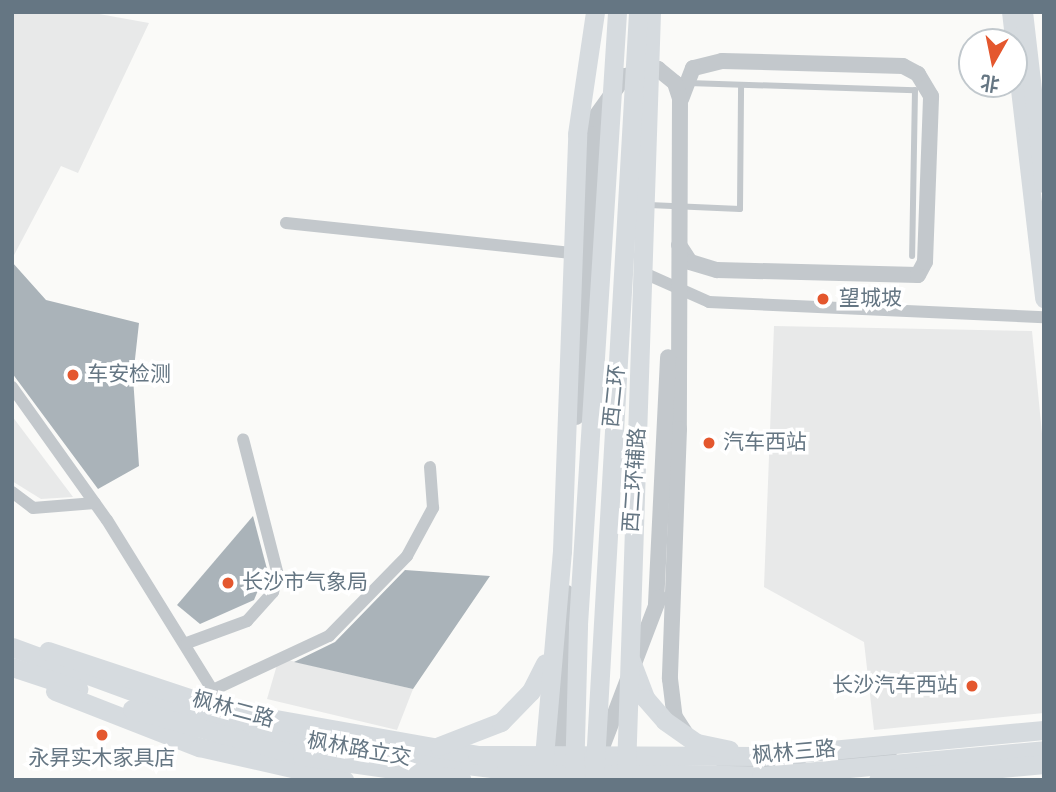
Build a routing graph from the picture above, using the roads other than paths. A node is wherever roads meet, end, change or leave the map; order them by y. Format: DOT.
graph roads {
  1 [pos="595,12"];
  2 [pos="617,12"];
  3 [pos="638,12"];
  4 [pos="651,12"];
  5 [pos="1011,12"];
  6 [pos="1024,12"];
  7 [pos="647,82"];
  8 [pos="741,85"];
  9 [pos="680,108"];
  10 [pos="1044,184"];
  11 [pos="643,205"];
  12 [pos="286,223"];
  13 [pos="676,236"];
  14 [pos="571,253"];
  15 [pos="912,256"];
  16 [pos="644,273"];
  17 [pos="1044,299"];
  18 [pos="1044,317"];
  19 [pos="12,387"];
  20 [pos="243,439"];
  21 [pos="430,467"];
  22 [pos="12,492"];
  23 [pos="95,503"];
  24 [pos="674,566"];
  25 [pos="656,604"];
  26 [pos="628,635"];
  27 [pos="12,640"];
  28 [pos="187,643"];
  29 [pos="553,643"];
  30 [pos="12,648"];
  31 [pos="12,667"];
  32 [pos="12,673"];
  33 [pos="61,676"];
  34 [pos="213,690"];
  35 [pos="225,710"];
  36 [pos="1044,730"];
  37 [pos="430,748"];
  38 [pos="1042,755"];
  39 [pos="768,756"];
  40 [pos="544,757"];
  41 [pos="626,758"];
  42 [pos="281,774"];
  43 [pos="1044,776"];
  44 [pos="344,780"];
  45 [pos="470,780"];
  46 [pos="543,780"];
  47 [pos="561,780"];
  48 [pos="574,780"];
  49 [pos="595,780"];
  50 [pos="626,780"];
  51 [pos="878,780"];
  52 [pos="1012,780"];
  1 -- 14 [label="main road"];
  2 -- 48 [label="main road, 西二环"];
  3 -- 49 [label="main road, 西二环"];
  4 -- 7 [label="main road, 西二环辅路"];
  5 -- 17 [label="main road"];
  6 -- 10 [label="main road"];
  7 -- 8 [label="lane"];
  7 -- 11 [label="main road, 西二环辅路"];
  8 -- 11 [label="lane"];
  8 -- 15 [label="lane"];
  9 -- 13 [label="street"];
  9 -- 13 [label="street"];
  9 -- 47 [label="street"];
  11 -- 16 [label="main road, 西二环辅路"];
  12 -- 14 [label="street"];
  13 -- 24 [label="street"];
  13 -- 25 [label="street"];
  14 -- 29 [label="main road"];
  16 -- 18 [label="street"];
  16 -- 26 [label="main road, 西二环辅路"];
  19 -- 23 [label="street"];
  20 -- 28 [label="street"];
  21 -- 34 [label="street"];
  22 -- 23 [label="street"];
  23 -- 28 [label="street"];
  24 -- 25 [label="street"];
  24 -- 38 [label="street"];
  25 -- 49 [label="street"];
  26 -- 39 [label="main road"];
  26 -- 41 [label="main road, 西二环辅路"];
  27 -- 35 [label="main road, 枫林二路"];
  28 -- 34 [label="street"];
  29 -- 37 [label="main road"];
  29 -- 40 [label="main road"];
  30 -- 33 [label="main road"];
  31 -- 33 [label="main road"];
  32 -- 42 [label="main road, 枫林二路"];
  33 -- 38 [label="main road, 枫林路立交"];
  33 -- 45 [label="main road, 枫林路立交"];
  34 -- 35 [label="street"];
  35 -- 37 [label="main road, 枫林二路"];
  36 -- 39 [label="main road, 枫林三路"];
  37 -- 40 [label="main road, 枫林二路"];
  38 -- 51 [label="main road"];
  39 -- 41 [label="main road, 枫林三路"];
  40 -- 41 [label="main road, 枫林三路"];
  40 -- 46 [label="main road"];
  41 -- 50 [label="main road, 西二环辅路"];
  42 -- 44 [label="main road, 枫林二路"];
  43 -- 52 [label="main road"];
}
